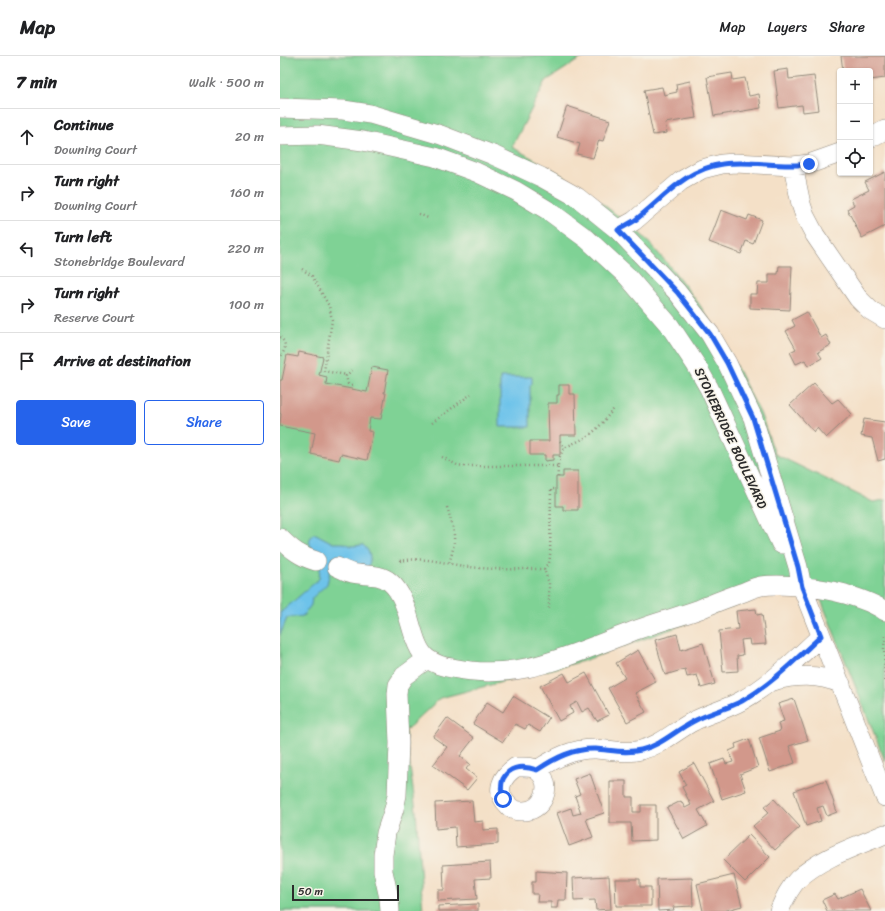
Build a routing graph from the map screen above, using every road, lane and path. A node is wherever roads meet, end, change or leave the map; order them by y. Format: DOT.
graph roads {
  1 [pos="280,108"];
  2 [pos="885,130"];
  3 [pos="280,136"];
  4 [pos="873,136"];
  5 [pos="837,154"];
  6 [pos="793,166"];
  7 [pos="419,214"];
  8 [pos="428,218"];
  9 [pos="618,230"];
  10 [pos="302,269"];
  11 [pos="885,319"];
  12 [pos="280,337"];
  13 [pos="280,358"];
  14 [pos="352,370"];
  15 [pos="347,375"];
  16 [pos="352,385"];
  17 [pos="471,394"];
  18 [pos="615,408"];
  19 [pos="432,424"];
  20 [pos="560,441"];
  21 [pos="565,448"];
  22 [pos="442,457"];
  23 [pos="557,466"];
  24 [pos="558,477"];
  25 [pos="556,489"];
  26 [pos="447,507"];
  27 [pos="280,538"];
  28 [pos="316,561"];
  29 [pos="400,561"];
  30 [pos="449,564"];
  31 [pos="337,567"];
  32 [pos="798,567"];
  33 [pos="544,570"];
  34 [pos="802,587"];
  35 [pos="550,608"];
  36 [pos="885,611"];
  37 [pos="821,636"];
  38 [pos="885,636"];
  39 [pos="427,659"];
  40 [pos="772,681"];
  41 [pos="840,684"];
  42 [pos="885,684"];
  43 [pos="537,770"];
  44 [pos="885,797"];
  45 [pos="885,834"];
  46 [pos="390,911"];
  47 [pos="779,911"];
  1 -- 9 [label="street, STONEBRIDGE BOULEVARD"];
  2 -- 4 [label="street"];
  3 -- 32 [label="street, STONEBRIDGE BOULEVARD"];
  5 -- 6 [label="street"];
  6 -- 9 [label="street"];
  6 -- 11 [label="street"];
  7 -- 8 [label="path"];
  9 -- 32 [label="street, STONEBRIDGE BOULEVARD"];
  10 -- 15 [label="path"];
  12 -- 13 [label="path"];
  14 -- 15 [label="path"];
  15 -- 16 [label="path"];
  17 -- 19 [label="path"];
  18 -- 21 [label="path"];
  20 -- 21 [label="path"];
  21 -- 23 [label="path"];
  22 -- 23 [label="path"];
  23 -- 24 [label="path"];
  25 -- 33 [label="path"];
  26 -- 30 [label="path"];
  27 -- 28 [label="street"];
  29 -- 30 [label="path"];
  30 -- 33 [label="path"];
  31 -- 39 [label="street"];
  32 -- 34 [label="street, STONEBRIDGE BOULEVARD"];
  33 -- 35 [label="path"];
  34 -- 36 [label="street"];
  34 -- 37 [label="street, STONEBRIDGE BOULEVARD"];
  34 -- 39 [label="street"];
  37 -- 40 [label="street"];
  37 -- 41 [label="street, STONEBRIDGE BOULEVARD"];
  38 -- 42 [label="path"];
  39 -- 46 [label="street"];
  40 -- 41 [label="street"];
  40 -- 43 [label="street"];
  41 -- 44 [label="street, STONEBRIDGE BOULEVARD"];
  45 -- 47 [label="street"];
}
